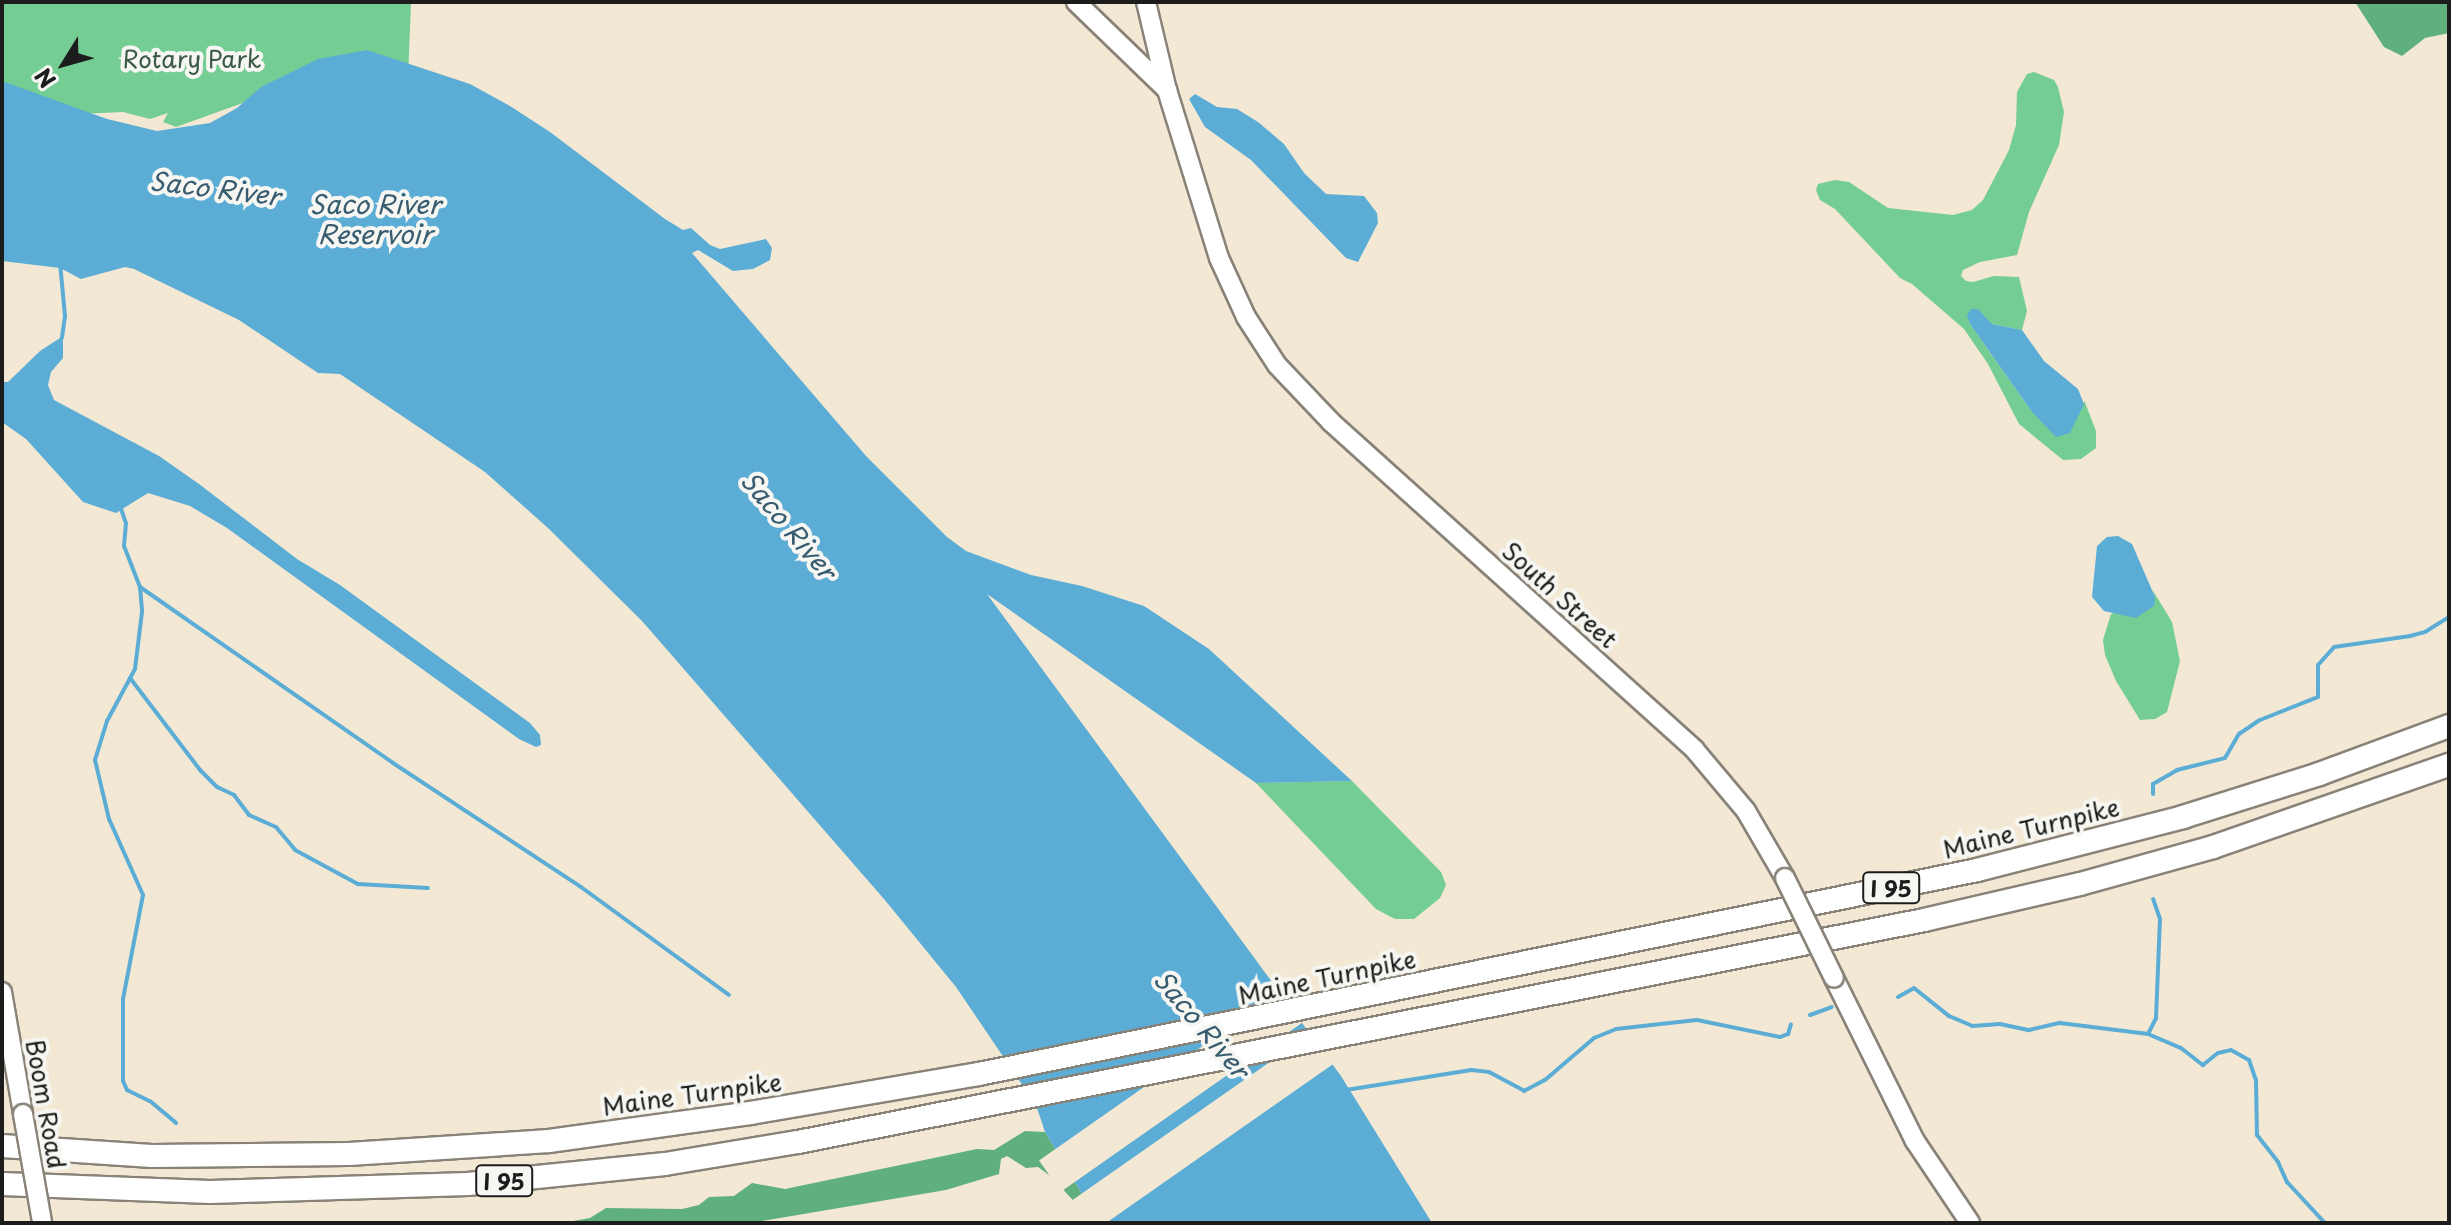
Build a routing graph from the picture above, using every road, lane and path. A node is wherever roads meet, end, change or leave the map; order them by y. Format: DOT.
graph roads {
  1 [pos="1076,2"];
  2 [pos="1146,2"];
  3 [pos="1167,90"];
  4 [pos="2449,726"];
  5 [pos="2449,765"];
  6 [pos="2,992"];
  7 [pos="2,1146"];
  8 [pos="2,1184"];
  9 [pos="42,1223"];
  10 [pos="1970,1223"];
  1 -- 3 [label="street"];
  2 -- 3 [label="street, South Street"];
  3 -- 10 [label="street, South Street, bridge"];
  4 -- 7 [label="highway, Maine Turnpike / I 95"];
  5 -- 8 [label="highway, I 95"];
  6 -- 9 [label="street, Boom Road, bridge"];
}
